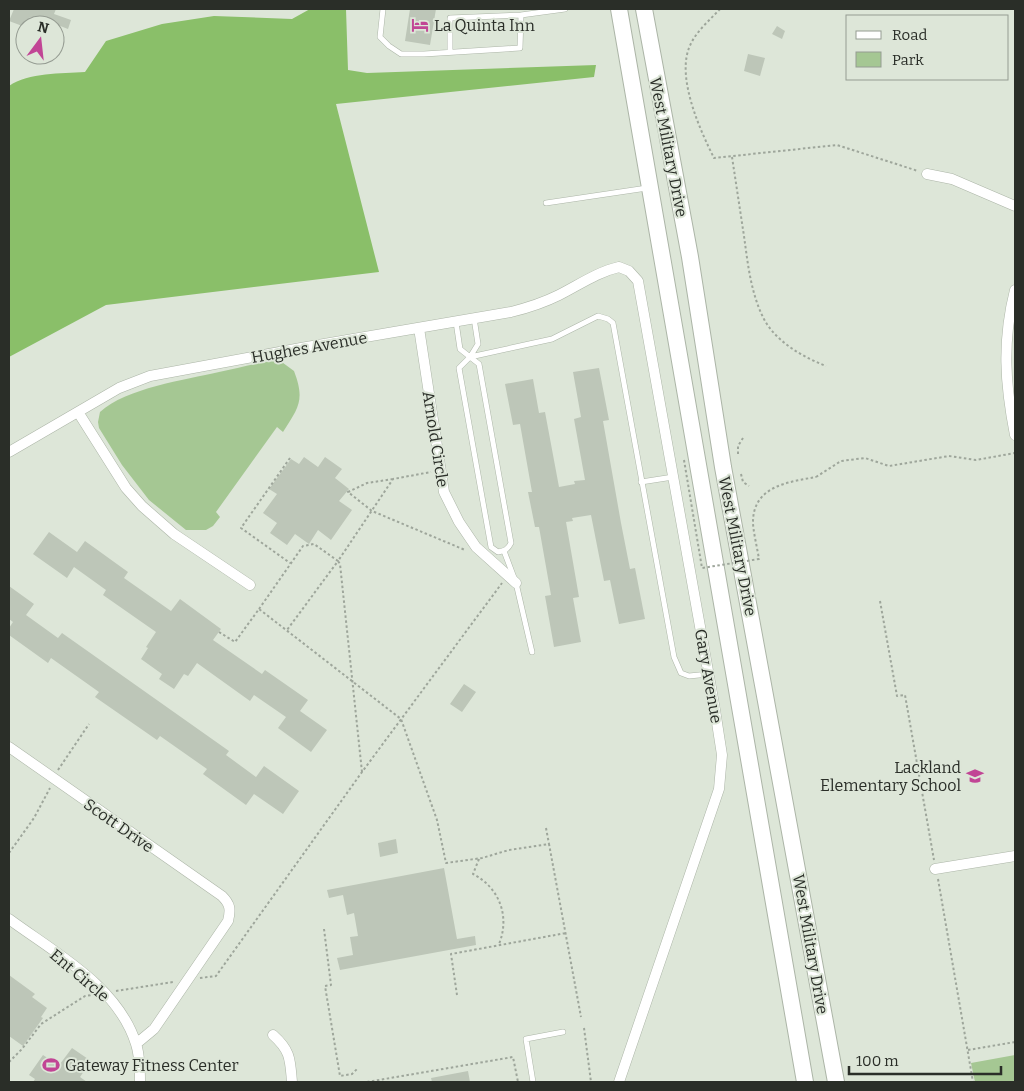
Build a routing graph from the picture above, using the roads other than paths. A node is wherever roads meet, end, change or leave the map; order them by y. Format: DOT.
graph roads {
  1 [pos="383,9"];
  2 [pos="565,9"];
  3 [pos="619,9"];
  4 [pos="644,9"];
  5 [pos="521,15"];
  6 [pos="450,52"];
  7 [pos="927,174"];
  8 [pos="650,188"];
  9 [pos="546,203"];
  10 [pos="1015,206"];
  11 [pos="619,268"];
  12 [pos="1015,290"];
  13 [pos="474,318"];
  14 [pos="456,322"];
  15 [pos="419,328"];
  16 [pos="470,357"];
  17 [pos="78,412"];
  18 [pos="1015,435"];
  19 [pos="9,452"];
  20 [pos="673,477"];
  21 [pos="641,482"];
  22 [pos="490,541"];
  23 [pos="504,551"];
  24 [pos="482,552"];
  25 [pos="516,583"];
  26 [pos="250,585"];
  27 [pos="532,652"];
  28 [pos="709,674"];
  29 [pos="9,747"];
  30 [pos="1015,856"];
  31 [pos="935,869"];
  32 [pos="9,919"];
  33 [pos="564,1032"];
  34 [pos="273,1035"];
  35 [pos="136,1044"];
  36 [pos="140,1082"];
  37 [pos="292,1082"];
  38 [pos="533,1082"];
  39 [pos="619,1082"];
  40 [pos="805,1082"];
  41 [pos="836,1082"];
  1 -- 6 [label="lane"];
  2 -- 5 [label="lane"];
  3 -- 8 [label="main road, West Military Drive"];
  4 -- 41 [label="main road, West Military Drive"];
  5 -- 6 [label="lane"];
  5 -- 6 [label="lane"];
  7 -- 10 [label="street"];
  8 -- 9 [label="lane"];
  8 -- 40 [label="main road, West Military Drive"];
  11 -- 13 [label="street, Hughes Avenue"];
  11 -- 20 [label="street, Gary Avenue"];
  12 -- 18 [label="street"];
  13 -- 14 [label="street, Hughes Avenue"];
  13 -- 16 [label="lane"];
  14 -- 15 [label="street, Hughes Avenue"];
  14 -- 16 [label="lane"];
  15 -- 17 [label="street, Hughes Avenue"];
  15 -- 24 [label="street, Arnold Circle"];
  16 -- 21 [label="lane"];
  16 -- 22 [label="lane"];
  16 -- 23 [label="lane"];
  17 -- 19 [label="street, Hughes Avenue"];
  17 -- 26 [label="street"];
  20 -- 21 [label="lane"];
  20 -- 28 [label="street, Gary Avenue"];
  21 -- 28 [label="lane"];
  22 -- 23 [label="lane"];
  22 -- 24 [label="lane"];
  23 -- 25 [label="lane"];
  24 -- 25 [label="street, Arnold Circle"];
  25 -- 27 [label="lane"];
  28 -- 39 [label="street, Gary Avenue"];
  29 -- 35 [label="street, Scott Drive"];
  30 -- 31 [label="street"];
  32 -- 35 [label="street, Ent Circle"];
  33 -- 38 [label="lane"];
  34 -- 37 [label="street"];
  35 -- 36 [label="street, Ent Circle"];
}
